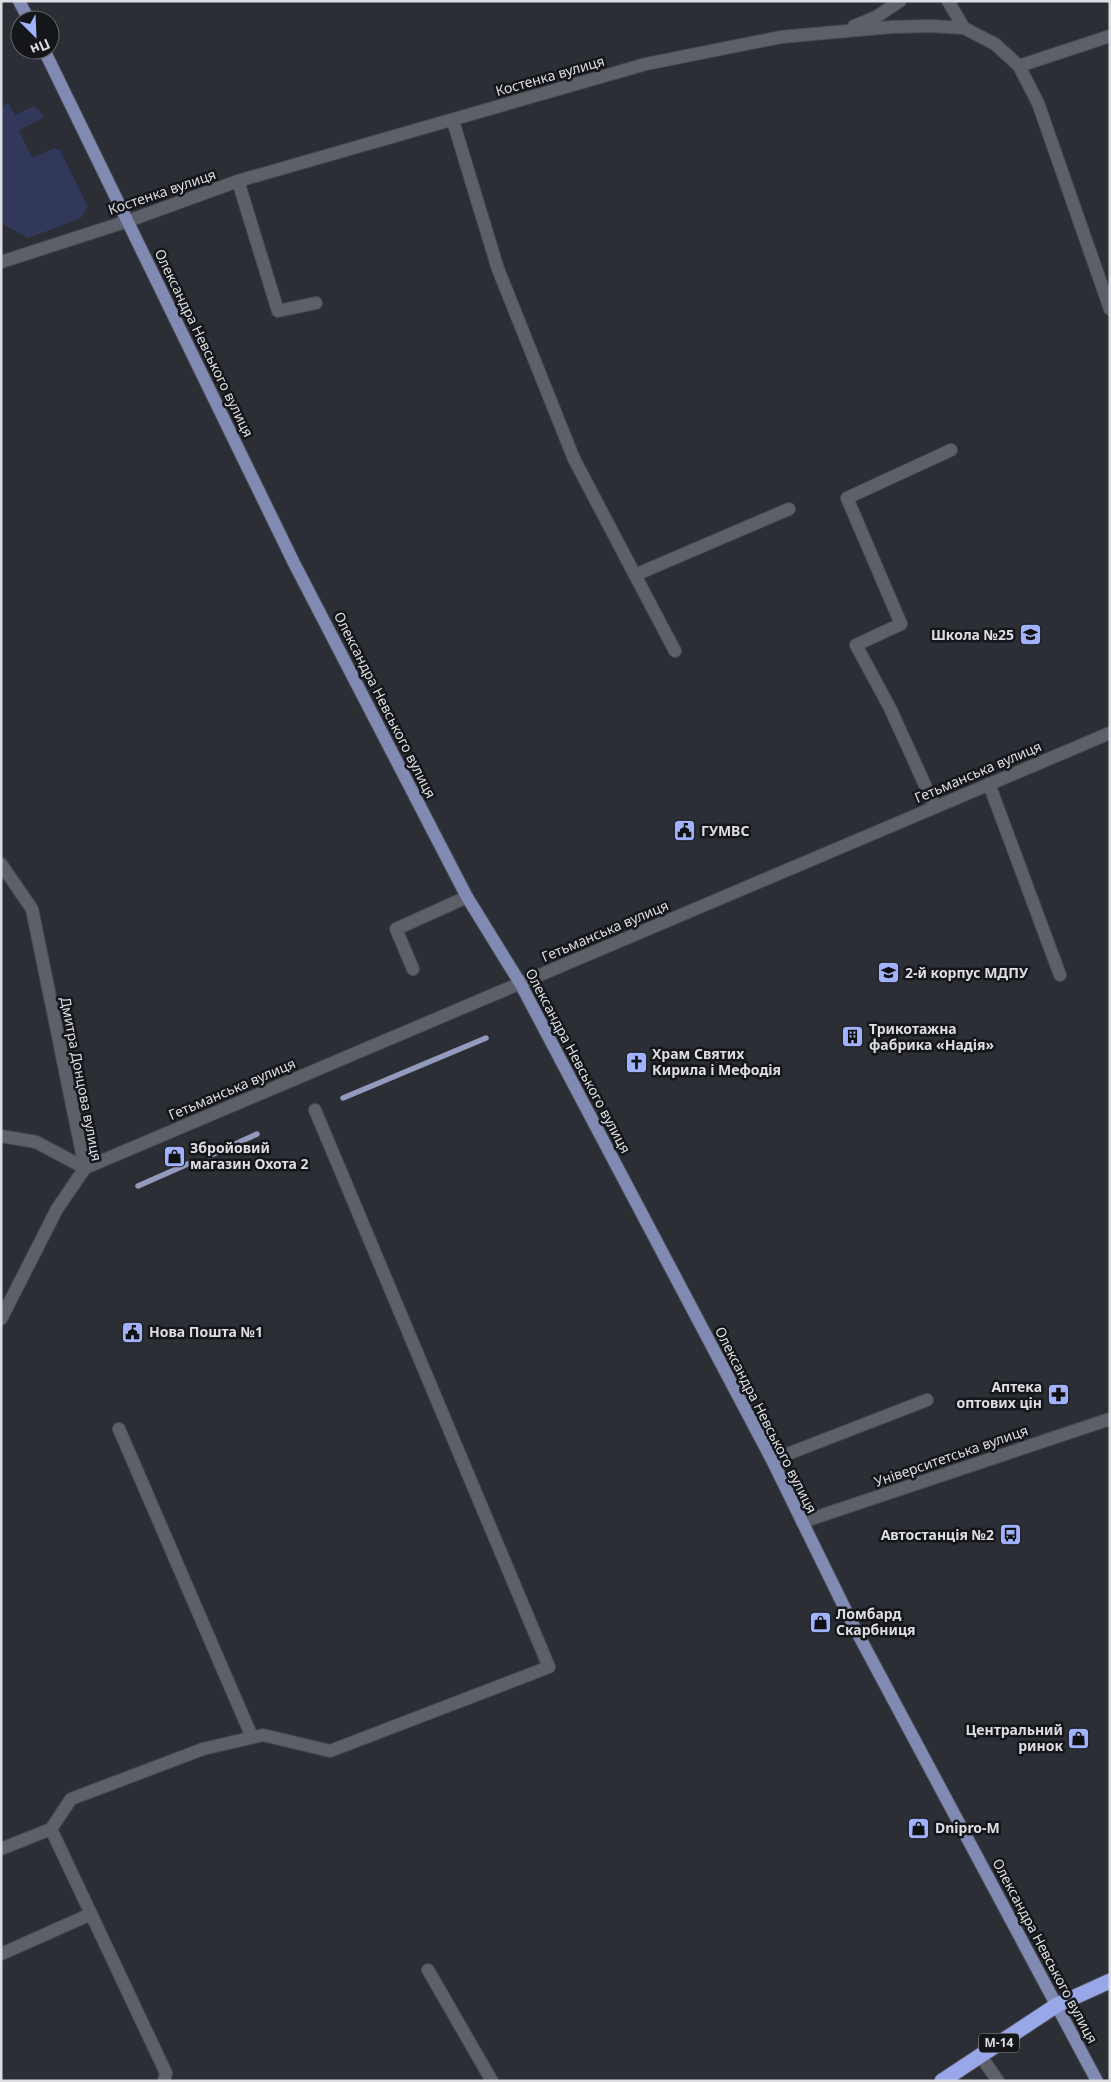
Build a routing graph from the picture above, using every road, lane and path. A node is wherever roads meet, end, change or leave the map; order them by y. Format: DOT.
graph roads {
  1 [pos="900,1"];
  2 [pos="948,1"];
  3 [pos="964,28"];
  4 [pos="839,33"];
  5 [pos="1110,36"];
  6 [pos="49,60"];
  7 [pos="1018,66"];
  8 [pos="453,121"];
  9 [pos="238,181"];
  10 [pos="128,221"];
  11 [pos="1,262"];
  12 [pos="316,303"];
  13 [pos="1110,309"];
  14 [pos="951,450"];
  15 [pos="788,509"];
  16 [pos="635,575"];
  17 [pos="675,651"];
  18 [pos="1110,732"];
  19 [pos="989,784"];
  20 [pos="935,807"];
  21 [pos="1,864"];
  22 [pos="468,897"];
  23 [pos="413,969"];
  24 [pos="1060,974"];
  25 [pos="520,984"];
  26 [pos="315,1110"];
  27 [pos="1,1136"];
  28 [pos="85,1168"];
  29 [pos="1,1319"];
  30 [pos="927,1400"];
  31 [pos="1110,1419"];
  32 [pos="119,1429"];
  33 [pos="772,1460"];
  34 [pos="802,1522"];
  35 [pos="252,1737"];
  36 [pos="51,1828"];
  37 [pos="1,1848"];
  38 [pos="91,1914"];
  39 [pos="1,1954"];
  40 [pos="428,1970"];
  41 [pos="1110,1981"];
  42 [pos="1057,2005"];
  43 [pos="980,2055"];
  44 [pos="164,2081"];
  45 [pos="492,2081"];
  46 [pos="942,2081"];
  47 [pos="998,2081"];
  48 [pos="1097,2081"];
  1 -- 4 [label="street"];
  2 -- 3 [label="street"];
  3 -- 4 [label="street, Костенка вулиця"];
  3 -- 7 [label="street, Костенка вулиця"];
  4 -- 8 [label="street, Костенка вулиця"];
  5 -- 7 [label="street"];
  6 -- 10 [label="main road, Олександра Невського вулиця"];
  7 -- 13 [label="street, Костенка вулиця"];
  8 -- 9 [label="street, Костенка вулиця"];
  8 -- 16 [label="street"];
  9 -- 10 [label="street, Костенка вулиця"];
  9 -- 12 [label="street"];
  10 -- 11 [label="street, Костенка вулиця"];
  10 -- 22 [label="main road, Олександра Невського вулиця"];
  14 -- 20 [label="street"];
  15 -- 16 [label="street"];
  16 -- 17 [label="street"];
  18 -- 19 [label="street, Гетьманська вулиця"];
  19 -- 20 [label="street, Гетьманська вулиця"];
  19 -- 24 [label="street"];
  20 -- 25 [label="street, Гетьманська вулиця"];
  21 -- 28 [label="street, Дмитра Донцова вулиця"];
  22 -- 23 [label="street"];
  22 -- 25 [label="main road, Олександра Невського вулиця"];
  25 -- 28 [label="street, Гетьманська вулиця"];
  25 -- 33 [label="main road, Олександра Невського вулиця"];
  26 -- 35 [label="street"];
  27 -- 28 [label="street"];
  28 -- 29 [label="street, Дмитра Донцова вулиця"];
  30 -- 33 [label="street"];
  31 -- 34 [label="street, Університетська вулиця"];
  32 -- 35 [label="street"];
  33 -- 34 [label="main road, Олександра Невського вулиця"];
  34 -- 42 [label="main road, Олександра Невського вулиця"];
  35 -- 36 [label="street"];
  36 -- 37 [label="street"];
  36 -- 38 [label="street"];
  38 -- 39 [label="street"];
  38 -- 44 [label="street"];
  40 -- 45 [label="street"];
  41 -- 42 [label="highway, М-14"];
  42 -- 43 [label="highway, М-14"];
  42 -- 48 [label="main road, Олександра Невського вулиця"];
  43 -- 46 [label="highway, М-14"];
  43 -- 47 [label="street"];
}
